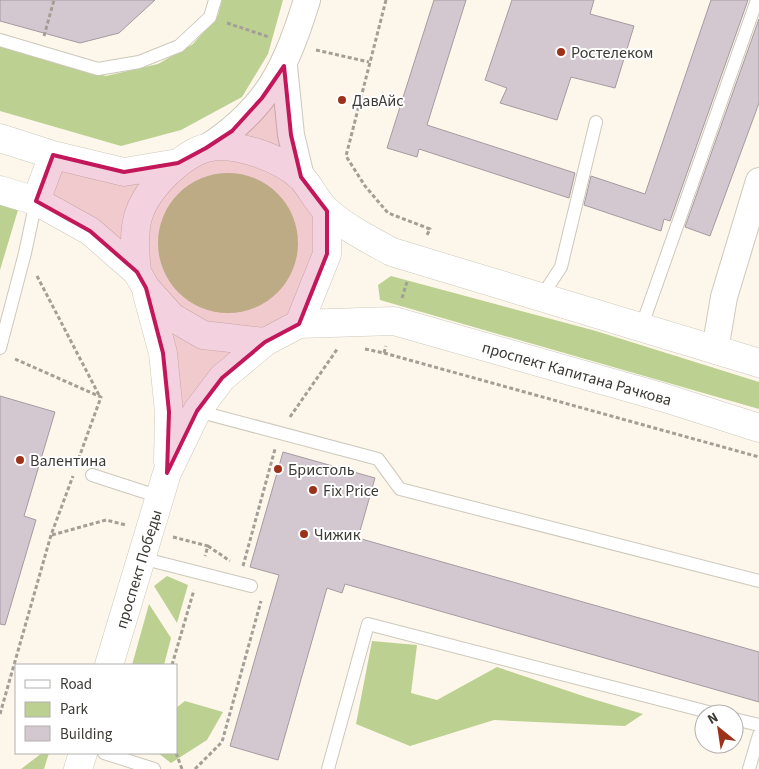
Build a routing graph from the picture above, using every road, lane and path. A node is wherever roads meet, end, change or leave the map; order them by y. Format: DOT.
graph roads {
  1 [pos="54,0"];
  2 [pos="215,0"];
  3 [pos="307,0"];
  4 [pos="386,0"];
  5 [pos="757,0"];
  6 [pos="0,40"];
  7 [pos="40,53"];
  8 [pos="284,66"];
  9 [pos="596,122"];
  10 [pos="0,138"];
  11 [pos="206,148"];
  12 [pos="53,155"];
  13 [pos="178,162"];
  14 [pos="301,177"];
  15 [pos="759,182"];
  16 [pos="0,190"];
  17 [pos="36,201"];
  18 [pos="327,211"];
  19 [pos="26,253"];
  20 [pos="415,260"];
  21 [pos="141,280"];
  22 [pos="540,299"];
  23 [pos="394,321"];
  24 [pos="299,324"];
  25 [pos="641,328"];
  26 [pos="265,342"];
  27 [pos="340,345"];
  28 [pos="358,348"];
  29 [pos="714,350"];
  30 [pos="4,352"];
  31 [pos="384,353"];
  32 [pos="759,363"];
  33 [pos="101,397"];
  34 [pos="197,411"];
  35 [pos="759,428"];
  36 [pos="279,433"];
  37 [pos="759,457"];
  38 [pos="92,475"];
  39 [pos="164,485"];
  40 [pos="208,546"];
  41 [pos="141,558"];
  42 [pos="759,581"];
  43 [pos="250,586"];
  44 [pos="262,597"];
  45 [pos="109,664"];
  46 [pos="694,708"];
  47 [pos="0,714"];
  48 [pos="744,721"];
  49 [pos="759,725"];
  50 [pos="759,735"];
  51 [pos="83,754"];
  52 [pos="107,754"];
  53 [pos="176,754"];
  54 [pos="78,769"];
  55 [pos="154,769"];
  56 [pos="182,769"];
  57 [pos="195,769"];
  58 [pos="328,769"];
  59 [pos="749,769"];
  1 -- 7 [label="path"];
  2 -- 7 [label="lane"];
  3 -- 8 [label="street"];
  4 -- 20 [label="path"];
  5 -- 25 [label="lane"];
  6 -- 7 [label="lane"];
  8 -- 11 [label="street"];
  8 -- 14 [label="street"];
  9 -- 22 [label="lane"];
  10 -- 12 [label="street"];
  11 -- 13 [label="street"];
  11 -- 14 [label="street"];
  12 -- 13 [label="street"];
  12 -- 17 [label="street"];
  13 -- 21 [label="street"];
  14 -- 18 [label="street"];
  15 -- 29 [label="street"];
  16 -- 17 [label="street"];
  17 -- 19 [label="lane"];
  17 -- 21 [label="street"];
  18 -- 20 [label="street"];
  18 -- 24 [label="street"];
  19 -- 30 [label="lane"];
  19 -- 33 [label="path"];
  20 -- 22 [label="street"];
  20 -- 23 [label="path"];
  21 -- 26 [label="street"];
  21 -- 39 [label="street"];
  22 -- 25 [label="street"];
  23 -- 24 [label="street, проспект Капитана Рачкова"];
  23 -- 31 [label="path"];
  23 -- 35 [label="street, проспект Капитана Рачкова"];
  24 -- 26 [label="street"];
  25 -- 29 [label="street"];
  26 -- 34 [label="street"];
  27 -- 36 [label="path"];
  28 -- 31 [label="path"];
  29 -- 32 [label="street"];
  30 -- 33 [label="path"];
  31 -- 37 [label="path"];
  33 -- 47 [label="path"];
  34 -- 36 [label="lane"];
  34 -- 39 [label="street"];
  36 -- 40 [label="path"];
  36 -- 42 [label="lane"];
  38 -- 39 [label="lane"];
  39 -- 41 [label="street, проспект Победы"];
  41 -- 43 [label="lane"];
  41 -- 45 [label="street, проспект Победы"];
  44 -- 57 [label="path"];
  46 -- 58 [label="lane"];
  48 -- 49 [label="lane"];
  50 -- 59 [label="lane"];
  51 -- 54 [label="street"];
  52 -- 55 [label="lane"];
  53 -- 56 [label="path"];
}
